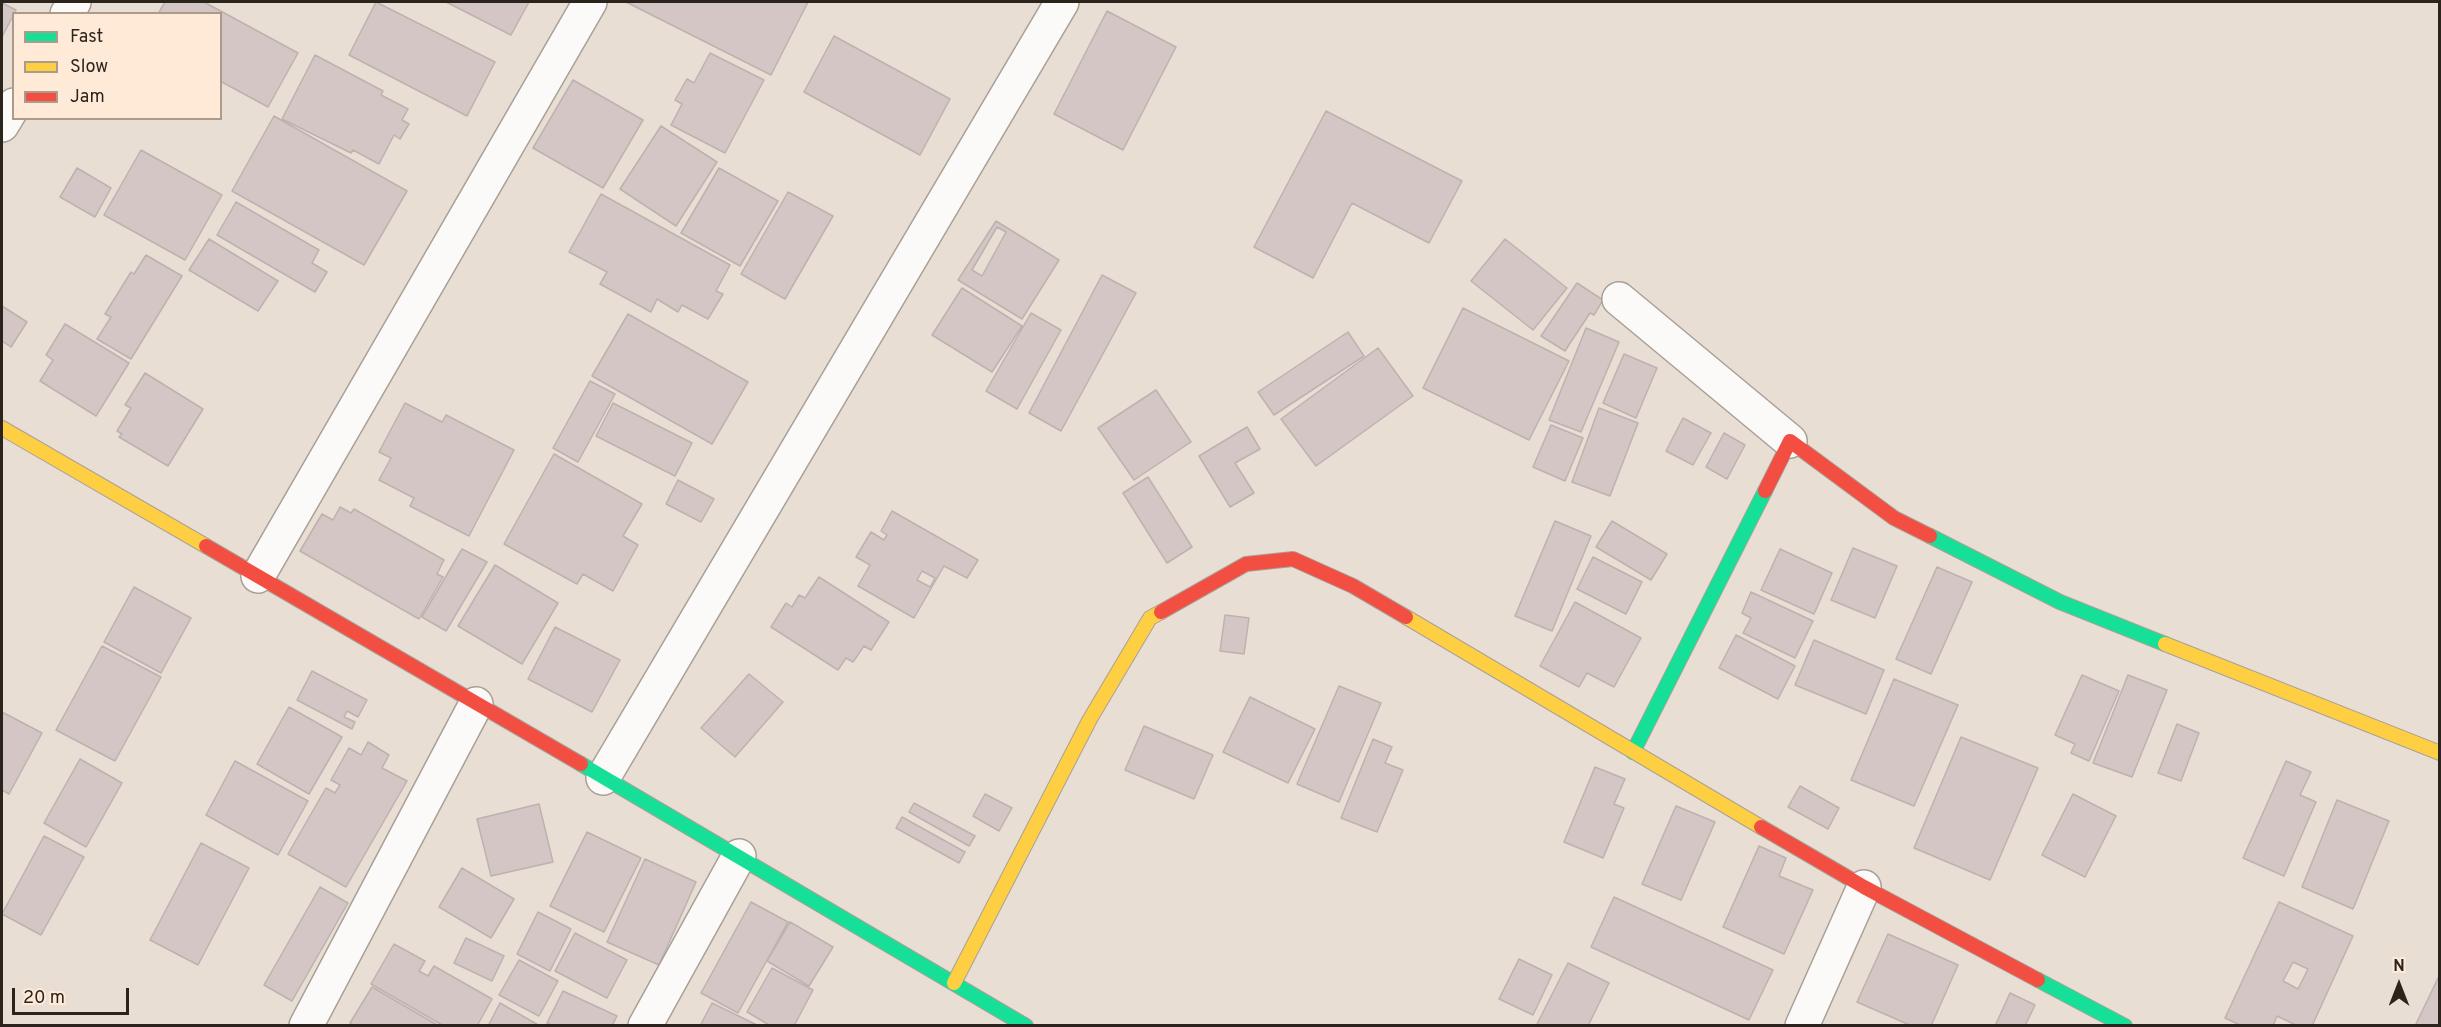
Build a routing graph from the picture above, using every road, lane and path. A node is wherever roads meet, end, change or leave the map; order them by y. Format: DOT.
graph roads {
  1 [pos="590,2"];
  2 [pos="1062,2"];
  3 [pos="12,108"];
  4 [pos="2,125"];
  5 [pos="1619,299"];
  6 [pos="2,428"];
  7 [pos="1790,441"];
  8 [pos="258,576"];
  9 [pos="476,704"];
  10 [pos="1633,752"];
  11 [pos="2439,753"];
  12 [pos="603,778"];
  13 [pos="739,856"];
  14 [pos="1864,887"];
  15 [pos="954,983"];
  16 [pos="306,1026"];
  17 [pos="645,1026"];
  18 [pos="1026,1026"];
  19 [pos="1802,1026"];
  20 [pos="2125,1026"];
  1 -- 8 [label="street"];
  2 -- 12 [label="street"];
  3 -- 4 [label="street"];
  5 -- 7 [label="street"];
  6 -- 8 [label="street"];
  7 -- 10 [label="street"];
  7 -- 11 [label="street"];
  8 -- 9 [label="street"];
  9 -- 12 [label="street"];
  9 -- 16 [label="street"];
  10 -- 14 [label="street"];
  10 -- 15 [label="street"];
  12 -- 13 [label="street"];
  13 -- 15 [label="street"];
  13 -- 17 [label="street"];
  14 -- 19 [label="street"];
  14 -- 20 [label="street"];
  15 -- 18 [label="street"];
}
